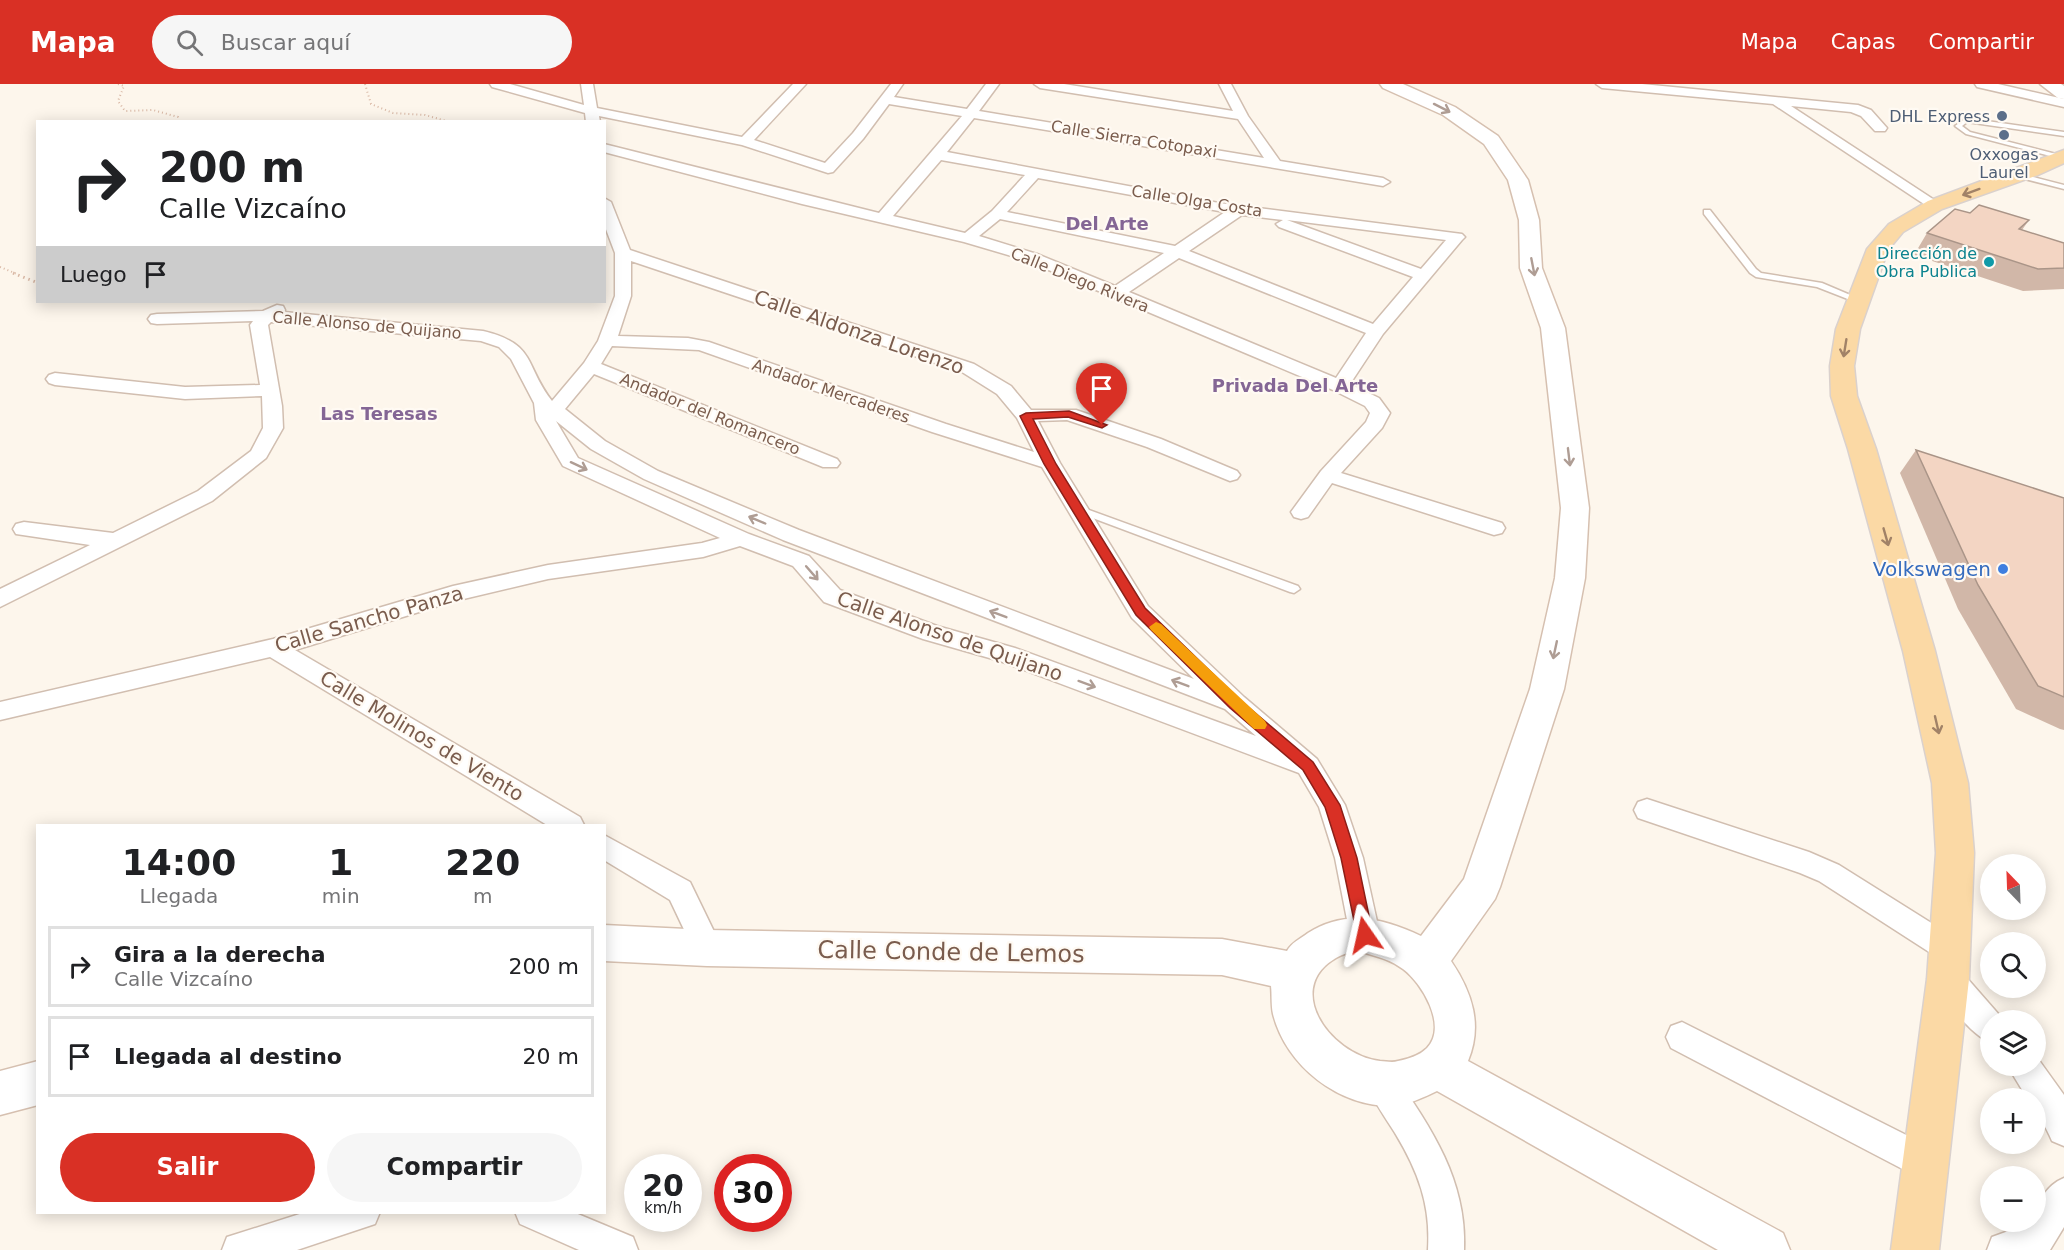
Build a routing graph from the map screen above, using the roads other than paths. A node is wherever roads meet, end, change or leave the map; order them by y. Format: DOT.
graph roads {
  1 [pos="496,84"];
  2 [pos="560,84"];
  3 [pos="587,84"];
  4 [pos="800,84"];
  5 [pos="897,84"];
  6 [pos="993,84"];
  7 [pos="1040,84"];
  8 [pos="1225,84"];
  9 [pos="1389,84"];
  10 [pos="1602,84"];
  11 [pos="1757,84"];
  12 [pos="1981,84"];
  13 [pos="2049,84"];
  14 [pos="2056,84"];
  15 [pos="2064,87"];
  16 [pos="2064,94"];
  17 [pos="885,99"];
  18 [pos="1768,101"];
  19 [pos="560,103"];
  20 [pos="2064,103"];
  21 [pos="973,112"];
  22 [pos="593,116"];
  23 [pos="1242,116"];
  24 [pos="1880,128"];
  25 [pos="2064,134"];
  26 [pos="745,142"];
  27 [pos="606,149"];
  28 [pos="938,155"];
  29 [pos="1275,163"];
  30 [pos="2052,169"];
  31 [pos="1034,174"];
  32 [pos="1383,182"];
  33 [pos="1935,205"];
  34 [pos="606,208"];
  35 [pos="1240,208"];
  36 [pos="1707,212"];
  37 [pos="997,214"];
  38 [pos="883,218"];
  39 [pos="968,238"];
  40 [pos="1176,251"];
  41 [pos="622,253"];
  42 [pos="1425,276"];
  43 [pos="1114,294"];
  44 [pos="1858,300"];
  45 [pos="175,303"];
  46 [pos="289,303"];
  47 [pos="266,316"];
  48 [pos="1376,331"];
  49 [pos="607,341"];
  50 [pos="591,366"];
  51 [pos="55,379"];
  52 [pos="1340,386"];
  53 [pos="270,390"];
  54 [pos="548,411"];
  55 [pos="1026,416"];
  56 [pos="830,463"];
  57 [pos="1050,464"];
  58 [pos="1230,475"];
  59 [pos="1328,476"];
  60 [pos="1078,509"];
  61 [pos="1300,512"];
  62 [pos="1494,528"];
  63 [pos="24,529"];
  64 [pos="791,535"];
  65 [pos="741,539"];
  66 [pos="117,541"];
  67 [pos="775,551"];
  68 [pos="1294,589"];
  69 [pos="0,599"];
  70 [pos="273,648"];
  71 [pos="1235,704"];
  72 [pos="0,711"];
  73 [pos="1308,766"];
  74 [pos="1647,810"];
  75 [pos="568,824"];
  76 [pos="606,847"];
  77 [pos="1365,935"];
  78 [pos="606,943"];
  79 [pos="707,948"];
  80 [pos="1426,962"];
  81 [pos="1949,964"];
  82 [pos="1296,972"];
  83 [pos="1980,1012"];
  84 [pos="1682,1037"];
  85 [pos="1438,1068"];
  86 [pos="2031,1076"];
  87 [pos="36,1084"];
  88 [pos="1383,1085"];
  89 [pos="0,1093"];
  90 [pos="2063,1122"];
  91 [pos="1926,1163"];
  92 [pos="2064,1195"];
  93 [pos="357,1214"];
  94 [pos="537,1214"];
  95 [pos="240,1250"];
  96 [pos="620,1250"];
  97 [pos="1446,1250"];
  98 [pos="1766,1250"];
  99 [pos="1915,1250"];
  100 [pos="2006,1250"];
  1 -- 19 [label="street"];
  2 -- 19 [label="street"];
  3 -- 22 [label="street"];
  4 -- 26 [label="street"];
  5 -- 17 [label="street"];
  6 -- 21 [label="street"];
  7 -- 23 [label="street"];
  8 -- 23 [label="street"];
  9 -- 80 [label="street, one-way"];
  10 -- 18 [label="street"];
  11 -- 18 [label="street"];
  12 -- 20 [label="street"];
  13 -- 16 [label="street"];
  14 -- 15 [label="street"];
  17 -- 21 [label="street, Calle Sierra Cotopaxi"];
  17 -- 26 [label="street"];
  18 -- 24 [label="street"];
  18 -- 33 [label="street"];
  19 -- 22 [label="street"];
  21 -- 28 [label="street"];
  21 -- 29 [label="street, Calle Sierra Cotopaxi"];
  22 -- 26 [label="street"];
  23 -- 29 [label="street"];
  25 -- 30 [label="lane"];
  27 -- 38 [label="street, Calle Diego Rivera"];
  28 -- 31 [label="street, Calle Olga Costa"];
  28 -- 38 [label="street"];
  29 -- 32 [label="street, Calle Sierra Cotopaxi"];
  30 -- 33 [label="main road, one-way"];
  31 -- 35 [label="street, Calle Olga Costa"];
  31 -- 37 [label="street"];
  33 -- 44 [label="main road"];
  34 -- 41 [label="street"];
  35 -- 40 [label="street"];
  35 -- 42 [label="street"];
  35 -- 42 [label="street, Calle Olga Costa"];
  36 -- 44 [label="lane"];
  37 -- 39 [label="street"];
  37 -- 40 [label="street"];
  38 -- 39 [label="street, Calle Diego Rivera"];
  39 -- 43 [label="street, Calle Diego Rivera"];
  40 -- 43 [label="street"];
  40 -- 48 [label="street"];
  41 -- 49 [label="street"];
  41 -- 55 [label="street, Calle Aldonza Lorenzo"];
  42 -- 48 [label="street"];
  43 -- 52 [label="street, Calle Diego Rivera"];
  44 -- 81 [label="main road, one-way"];
  45 -- 47 [label="street, Calle Alonso de Quijano"];
  46 -- 47 [label="street"];
  47 -- 53 [label="street"];
  47 -- 54 [label="street, Calle Alonso de Quijano"];
  48 -- 52 [label="street"];
  49 -- 50 [label="street"];
  49 -- 57 [label="street, Andador Mercaderes"];
  50 -- 54 [label="street"];
  50 -- 56 [label="street, Andador del Romancero"];
  51 -- 53 [label="street"];
  52 -- 59 [label="street, Calle Diego Rivera"];
  53 -- 66 [label="street"];
  64 -- 54 [label="street, Calle Alonso de Quijano, one-way"];
  54 -- 65 [label="street, Calle Alonso de Quijano, one-way"];
  55 -- 57 [label="street, Calle Aldonza Lorenzo"];
  55 -- 58 [label="street"];
  57 -- 60 [label="street, Calle Aldonza Lorenzo"];
  59 -- 61 [label="street, Calle Diego Rivera"];
  59 -- 62 [label="street"];
  60 -- 68 [label="lane"];
  60 -- 71 [label="street, Calle Aldonza Lorenzo"];
  63 -- 66 [label="street"];
  64 -- 67 [label="street"];
  71 -- 64 [label="street, Calle Alonso de Quijano, one-way"];
  65 -- 67 [label="street, Calle Alonso de Quijano"];
  65 -- 70 [label="street, Calle Sancho Panza"];
  66 -- 69 [label="street"];
  67 -- 73 [label="street, Calle Alonso de Quijano, one-way"];
  70 -- 72 [label="street, Calle Sancho Panza"];
  70 -- 75 [label="street, Calle Molinos de Viento"];
  71 -- 73 [label="street, Calle Aldonza Lorenzo"];
  73 -- 77 [label="street, Calle Aldonza Lorenzo"];
  74 -- 81 [label="street"];
  76 -- 79 [label="street"];
  77 -- 80 [label="street"];
  77 -- 82 [label="street"];
  78 -- 79 [label="street, Calle Conde de Lemos"];
  79 -- 82 [label="street, Calle Conde de Lemos"];
  80 -- 85 [label="street"];
  81 -- 83 [label="street"];
  81 -- 91 [label="main road"];
  82 -- 88 [label="street"];
  84 -- 91 [label="street"];
  85 -- 88 [label="street"];
  85 -- 98 [label="street"];
  86 -- 90 [label="street"];
  87 -- 89 [label="street"];
  88 -- 97 [label="street"];
  91 -- 99 [label="main road"];
  92 -- 100 [label="street"];
  93 -- 95 [label="street"];
  94 -- 96 [label="street"];
}
